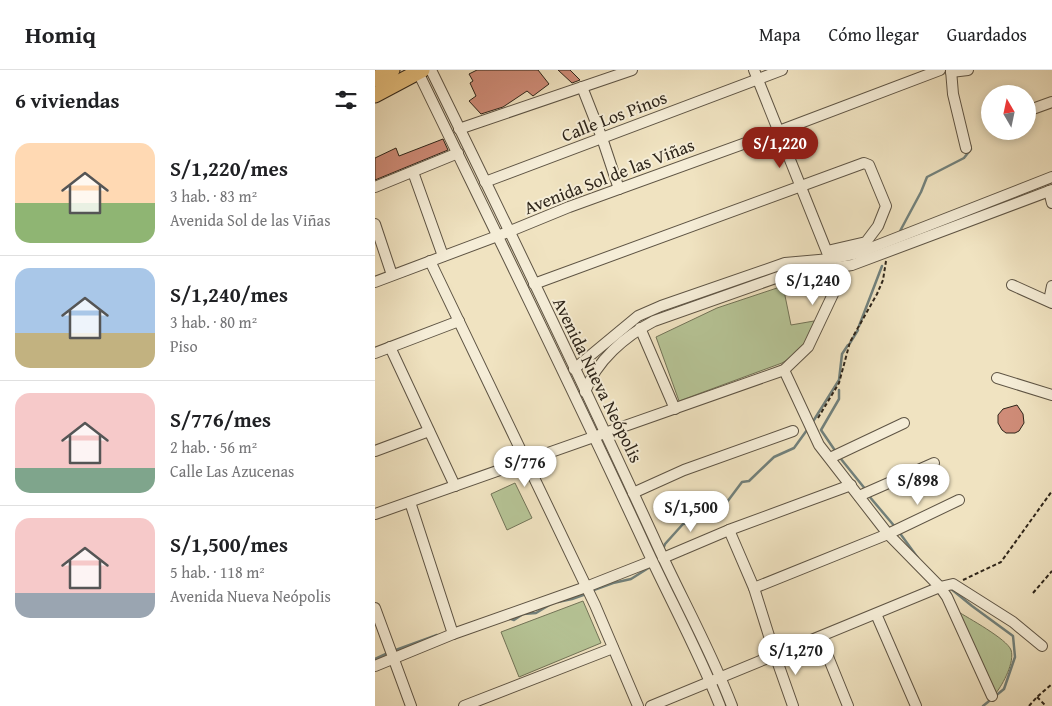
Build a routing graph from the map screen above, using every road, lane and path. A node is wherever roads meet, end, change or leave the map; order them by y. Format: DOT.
graph roads {
  1 [pos="392,70"];
  2 [pos="422,70"];
  3 [pos="632,70"];
  4 [pos="782,70"];
  5 [pos="940,70"];
  6 [pos="968,70"];
  7 [pos="951,71"];
  8 [pos="756,75"];
  9 [pos="375,79"];
  10 [pos="582,87"];
  11 [pos="375,95"];
  12 [pos="1052,102"];
  13 [pos="1036,108"];
  14 [pos="459,129"];
  15 [pos="779,131"];
  16 [pos="602,138"];
  17 [pos="966,148"];
  18 [pos="458,153"];
  19 [pos="413,172"];
  20 [pos="1052,177"];
  21 [pos="485,182"];
  22 [pos="375,187"];
  23 [pos="801,187"];
  24 [pos="619,190"];
  25 [pos="1050,190"];
  26 [pos="1052,203"];
  27 [pos="375,224"];
  28 [pos="508,232"];
  29 [pos="498,236"];
  30 [pos="887,252"];
  31 [pos="443,256"];
  32 [pos="830,259"];
  33 [pos="429,261"];
  34 [pos="392,275"];
  35 [pos="375,282"];
  36 [pos="533,284"];
  37 [pos="1012,285"];
  38 [pos="1052,286"];
  39 [pos="1051,302"];
  40 [pos="459,321"];
  41 [pos="640,328"];
  42 [pos="390,347"];
  43 [pos="375,353"];
  44 [pos="574,369"];
  45 [pos="783,370"];
  46 [pos="997,378"];
  47 [pos="585,392"];
  48 [pos="1052,395"];
  49 [pos="675,408"];
  50 [pos="904,422"];
  51 [pos="811,429"];
  52 [pos="429,430"];
  53 [pos="793,431"];
  54 [pos="606,433"];
  55 [pos="595,437"];
  56 [pos="375,450"];
  57 [pos="829,458"];
  58 [pos="526,461"];
  59 [pos="934,463"];
  60 [pos="851,485"];
  61 [pos="455,486"];
  62 [pos="1052,490"];
  63 [pos="633,493"];
  64 [pos="859,496"];
  65 [pos="959,500"];
  66 [pos="410,502"];
  67 [pos="375,514"];
  68 [pos="729,530"];
  69 [pos="888,534"];
  70 [pos="663,558"];
  71 [pos="652,561"];
  72 [pos="1052,571"];
  73 [pos="953,584"];
  74 [pos="586,587"];
  75 [pos="940,587"];
  76 [pos="754,588"];
  77 [pos="1033,593"];
  78 [pos="375,608"];
  79 [pos="876,614"];
  80 [pos="453,634"];
  81 [pos="820,637"];
  82 [pos="1042,646"];
  83 [pos="613,648"];
  84 [pos="775,655"];
  85 [pos="394,658"];
  86 [pos="375,666"];
  87 [pos="721,677"];
  88 [pos="711,681"];
  89 [pos="1052,684"];
  90 [pos="991,696"];
  91 [pos="1037,697"];
  92 [pos="657,705"];
  93 [pos="411,706"];
  94 [pos="464,706"];
  95 [pos="638,706"];
  96 [pos="720,706"];
  97 [pos="732,706"];
  98 [pos="793,706"];
  99 [pos="848,706"];
  100 [pos="916,706"];
  101 [pos="1029,706"];
  102 [pos="1046,706"];
  1 -- 9 [label="highway"];
  2 -- 11 [label="highway"];
  2 -- 14 [label="street, Avenida Nueva Neópolis"];
  2 -- 18 [label="street, Avenida Nueva Neópolis"];
  3 -- 10 [label="street"];
  4 -- 8 [label="street, Calle Los Pinos"];
  5 -- 15 [label="street, Avenida Sol de las Viñas"];
  6 -- 7 [label="street"];
  7 -- 17 [label="street"];
  8 -- 15 [label="street"];
  8 -- 16 [label="street, Calle Los Pinos"];
  10 -- 14 [label="street"];
  10 -- 16 [label="street"];
  12 -- 13 [label="street"];
  14 -- 21 [label="street, Avenida Nueva Neópolis"];
  15 -- 23 [label="street"];
  15 -- 24 [label="street, Avenida Sol de las Viñas"];
  16 -- 21 [label="street, Calle Los Pinos"];
  16 -- 24 [label="street"];
  18 -- 19 [label="street"];
  18 -- 29 [label="street, Avenida Nueva Neópolis"];
  19 -- 22 [label="street"];
  19 -- 31 [label="street"];
  20 -- 32 [label="street"];
  21 -- 28 [label="street, Avenida Nueva Neópolis"];
  23 -- 32 [label="street"];
  23 -- 32 [label="street"];
  23 -- 36 [label="street"];
  24 -- 28 [label="street, Avenida Sol de las Viñas"];
  25 -- 26 [label="street"];
  25 -- 30 [label="street"];
  27 -- 34 [label="street"];
  28 -- 29 [label="street, Avenida Sol de las Viñas"];
  28 -- 36 [label="street, Avenida Nueva Neópolis"];
  29 -- 31 [label="street, Avenida Sol de las Viñas"];
  29 -- 55 [label="street, Avenida Nueva Neópolis"];
  30 -- 32 [label="street"];
  30 -- 51 [label="path"];
  31 -- 33 [label="street, Avenida Sol de las Viñas"];
  32 -- 41 [label="street"];
  32 -- 44 [label="street"];
  32 -- 45 [label="street"];
  33 -- 34 [label="street, Avenida Sol de las Viñas"];
  33 -- 40 [label="street"];
  34 -- 35 [label="street, Avenida Sol de las Viñas"];
  36 -- 44 [label="street, Avenida Nueva Neópolis"];
  37 -- 39 [label="street"];
  38 -- 39 [label="street"];
  40 -- 42 [label="street"];
  40 -- 58 [label="street"];
  41 -- 47 [label="street"];
  41 -- 49 [label="street"];
  42 -- 43 [label="street"];
  42 -- 52 [label="street"];
  44 -- 47 [label="street, Avenida Nueva Neópolis"];
  45 -- 49 [label="street"];
  45 -- 51 [label="street"];
  46 -- 48 [label="street"];
  47 -- 54 [label="street, Avenida Nueva Neópolis"];
  49 -- 54 [label="street"];
  50 -- 57 [label="street"];
  51 -- 57 [label="street"];
  52 -- 56 [label="street"];
  52 -- 61 [label="street"];
  53 -- 63 [label="street"];
  54 -- 55 [label="street"];
  54 -- 63 [label="street, Avenida Nueva Neópolis"];
  55 -- 58 [label="street"];
  55 -- 71 [label="street, Avenida Nueva Neópolis"];
  57 -- 60 [label="street"];
  58 -- 61 [label="street"];
  58 -- 74 [label="street"];
  59 -- 64 [label="street"];
  60 -- 64 [label="street"];
  60 -- 68 [label="street"];
  61 -- 66 [label="street"];
  62 -- 73 [label="path"];
  63 -- 70 [label="street, Avenida Nueva Neópolis"];
  64 -- 69 [label="street"];
  65 -- 69 [label="street"];
  66 -- 67 [label="street"];
  66 -- 80 [label="street"];
  68 -- 70 [label="street"];
  68 -- 76 [label="street"];
  69 -- 75 [label="street"];
  69 -- 76 [label="street"];
  70 -- 87 [label="street, Avenida Nueva Neópolis"];
  71 -- 74 [label="street"];
  71 -- 88 [label="street, Avenida Nueva Neópolis"];
  72 -- 77 [label="path"];
  73 -- 75 [label="street"];
  73 -- 82 [label="street"];
  74 -- 80 [label="street"];
  74 -- 83 [label="street"];
  75 -- 79 [label="street"];
  75 -- 90 [label="street"];
  76 -- 84 [label="street"];
  78 -- 85 [label="street"];
  79 -- 81 [label="street"];
  79 -- 100 [label="street"];
  80 -- 85 [label="street"];
  81 -- 84 [label="street"];
  81 -- 99 [label="street"];
  83 -- 94 [label="street"];
  83 -- 95 [label="street"];
  84 -- 87 [label="street"];
  84 -- 98 [label="street"];
  85 -- 86 [label="street"];
  85 -- 93 [label="street"];
  87 -- 88 [label="street"];
  87 -- 97 [label="street, Avenida Nueva Neópolis"];
  88 -- 92 [label="street"];
  88 -- 96 [label="street, Avenida Nueva Neópolis"];
  89 -- 91 [label="path"];
  91 -- 101 [label="path"];
  91 -- 102 [label="path"];
}
